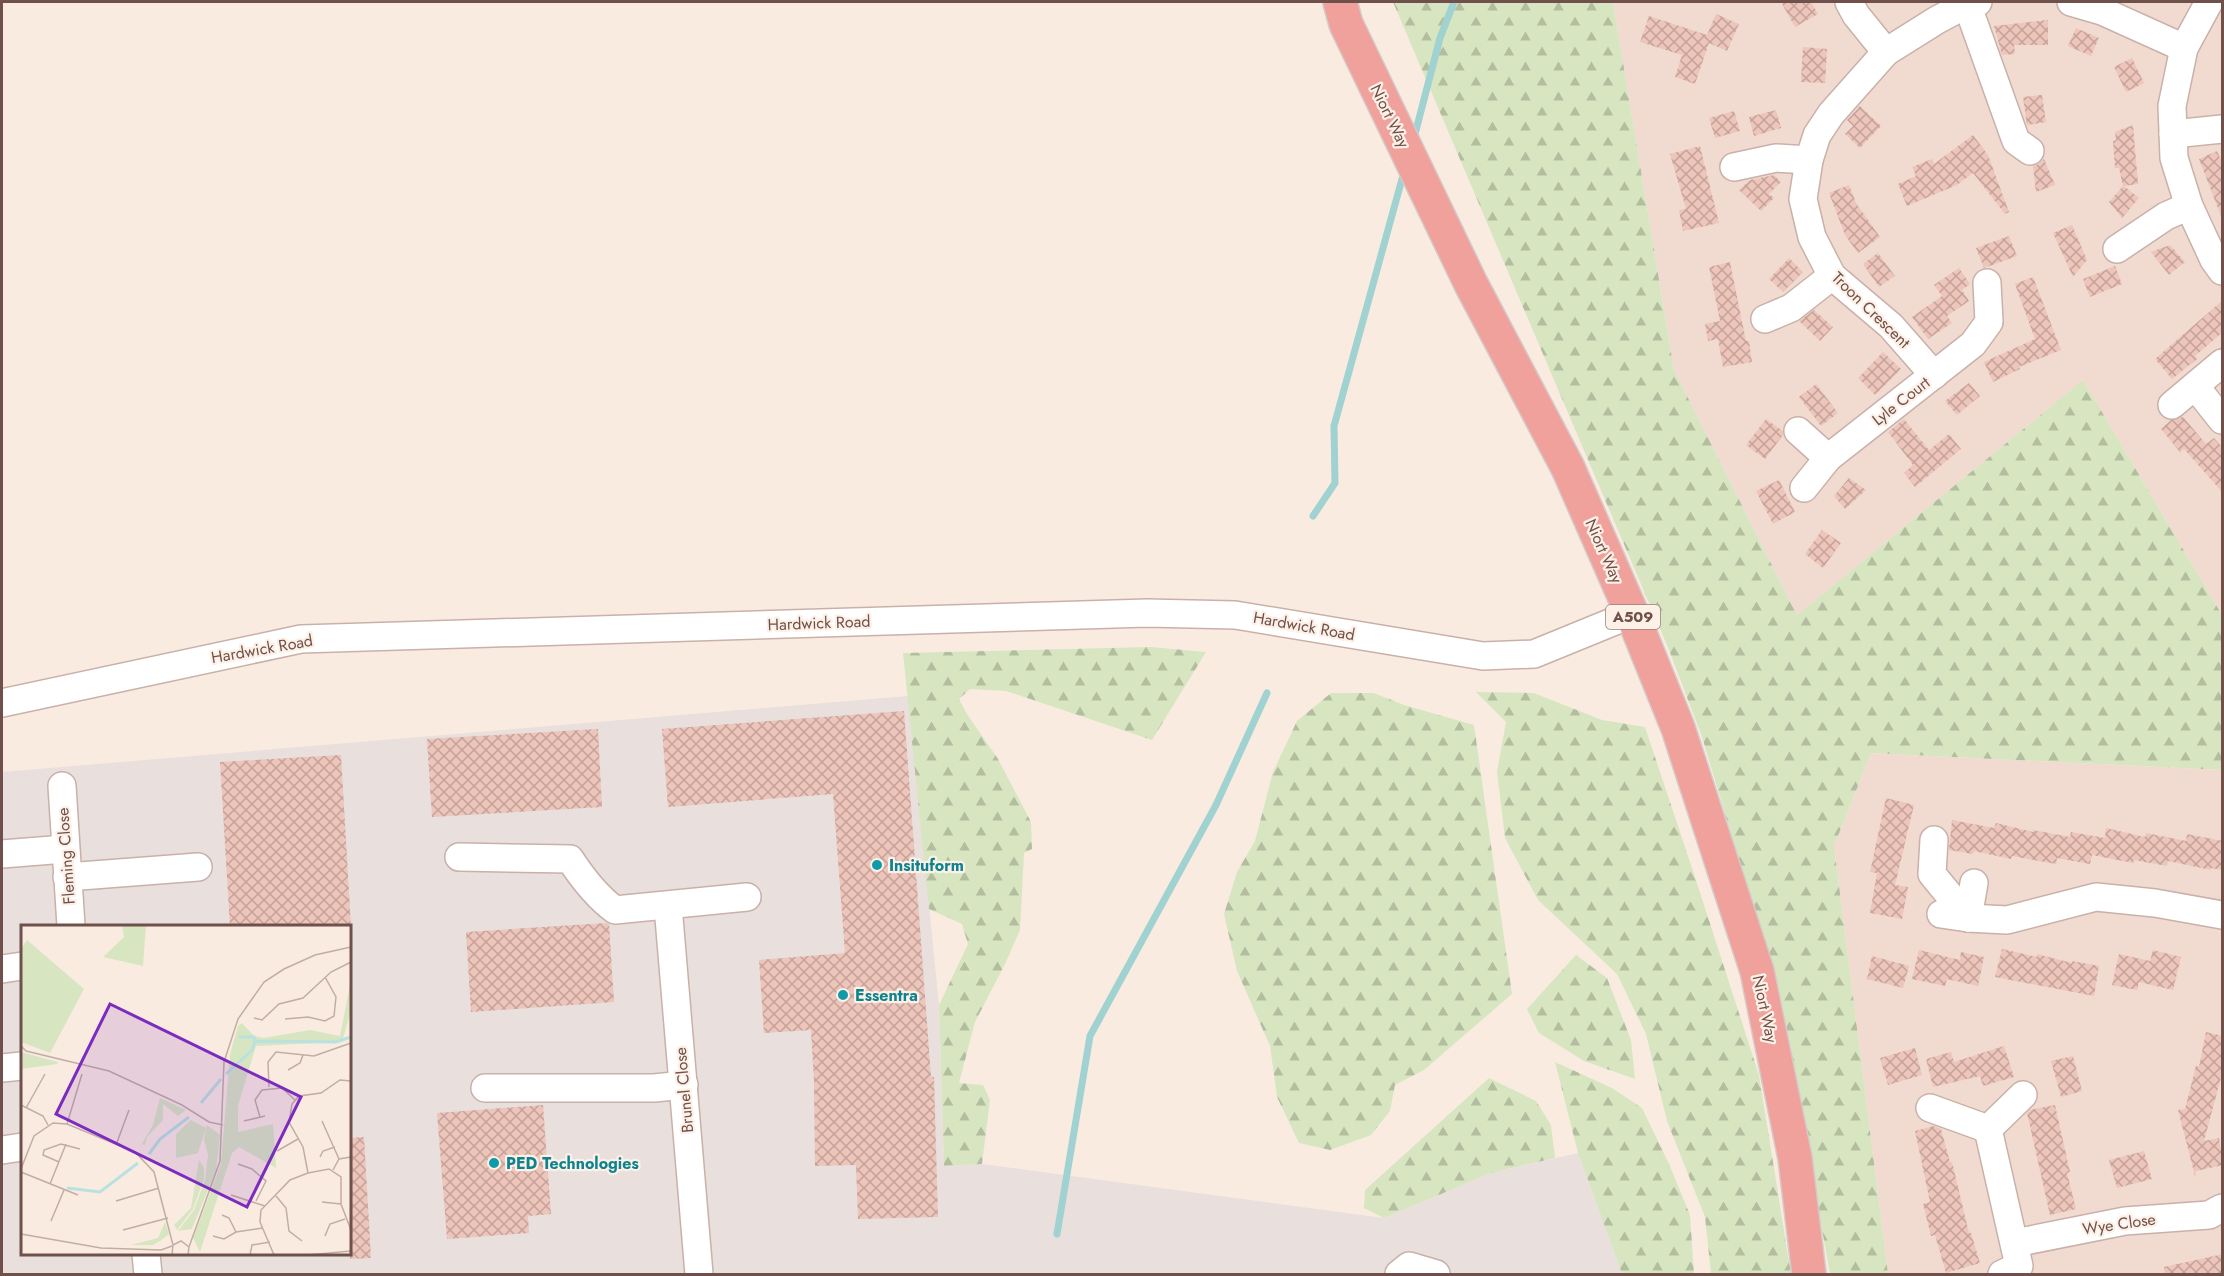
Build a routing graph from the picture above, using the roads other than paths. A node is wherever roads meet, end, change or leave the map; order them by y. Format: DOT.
graph roads {
  1 [pos="1340,2"];
  2 [pos="1849,2"];
  3 [pos="2071,2"];
  4 [pos="2209,2"];
  5 [pos="1973,3"];
  6 [pos="2184,48"];
  7 [pos="1886,52"];
  8 [pos="2223,129"];
  9 [pos="2173,134"];
  10 [pos="2030,151"];
  11 [pos="1809,160"];
  12 [pos="1734,167"];
  13 [pos="2189,206"];
  14 [pos="2117,249"];
  15 [pos="2223,271"];
  16 [pos="1832,276"];
  17 [pos="1987,283"];
  18 [pos="1766,319"];
  19 [pos="2222,363"];
  20 [pos="1934,375"];
  21 [pos="2195,387"];
  22 [pos="2172,405"];
  23 [pos="2223,420"];
  24 [pos="1798,431"];
  25 [pos="1828,458"];
  26 [pos="1804,488"];
  27 [pos="1632,614"];
  28 [pos="2,703"];
  29 [pos="62,786"];
  30 [pos="1934,840"];
  31 [pos="65,849"];
  32 [pos="2,854"];
  33 [pos="459,857"];
  34 [pos="198,867"];
  35 [pos="67,877"];
  36 [pos="1974,884"];
  37 [pos="747,897"];
  38 [pos="668,906"];
  39 [pos="1941,914"];
  40 [pos="2223,915"];
  41 [pos="1968,918"];
  42 [pos="71,925"];
  43 [pos="21,966"];
  44 [pos="2,969"];
  45 [pos="21,1066"];
  46 [pos="2,1068"];
  47 [pos="684,1085"];
  48 [pos="485,1088"];
  49 [pos="2023,1095"];
  50 [pos="1930,1108"];
  51 [pos="1988,1129"];
  52 [pos="21,1147"];
  53 [pos="2,1149"];
  54 [pos="2223,1209"];
  55 [pos="146,1255"];
  56 [pos="2012,1261"];
  57 [pos="148,1275"];
  58 [pos="699,1275"];
  59 [pos="1399,1275"];
  60 [pos="1436,1275"];
  61 [pos="1809,1275"];
  1 -- 27 [label="highway, Niort Way / A509"];
  2 -- 7 [label="street"];
  3 -- 6 [label="street"];
  4 -- 6 [label="street"];
  5 -- 7 [label="street, Troon Crescent"];
  5 -- 10 [label="street"];
  6 -- 9 [label="street"];
  7 -- 11 [label="street, Troon Crescent"];
  8 -- 9 [label="street"];
  9 -- 13 [label="street"];
  11 -- 12 [label="street"];
  11 -- 16 [label="street, Troon Crescent"];
  13 -- 14 [label="street"];
  13 -- 15 [label="street"];
  16 -- 18 [label="street"];
  16 -- 20 [label="street, Troon Crescent"];
  17 -- 20 [label="street, Lyle Court"];
  19 -- 21 [label="street"];
  20 -- 25 [label="street, Lyle Court"];
  21 -- 22 [label="street"];
  21 -- 23 [label="street"];
  24 -- 25 [label="street"];
  25 -- 26 [label="street, Lyle Court"];
  27 -- 28 [label="street, Hardwick Road"];
  27 -- 61 [label="highway, Niort Way / A509"];
  29 -- 31 [label="street, Fleming Close"];
  30 -- 41 [label="street"];
  31 -- 32 [label="street"];
  31 -- 35 [label="street, Fleming Close"];
  33 -- 38 [label="street"];
  34 -- 35 [label="street"];
  35 -- 42 [label="street, Fleming Close"];
  36 -- 41 [label="street"];
  37 -- 38 [label="street"];
  38 -- 47 [label="street, Brunel Close"];
  39 -- 41 [label="street"];
  40 -- 41 [label="street"];
  43 -- 44 [label="street"];
  45 -- 46 [label="street"];
  47 -- 48 [label="street"];
  47 -- 58 [label="street, Brunel Close"];
  49 -- 51 [label="street"];
  50 -- 51 [label="street"];
  51 -- 56 [label="street, Wye Close"];
  52 -- 53 [label="street"];
  54 -- 56 [label="street, Wye Close"];
  55 -- 57 [label="street"];
  59 -- 60 [label="street"];
}
